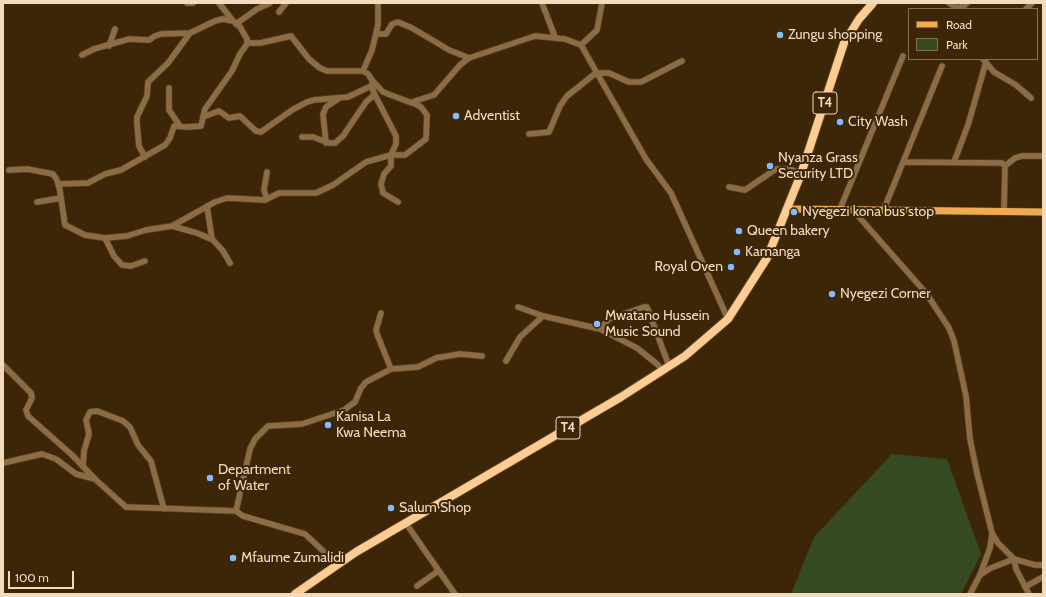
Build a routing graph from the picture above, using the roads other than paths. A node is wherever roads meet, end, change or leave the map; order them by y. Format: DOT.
graph roads {
  1 [pos="187,3"];
  2 [pos="193,3"];
  3 [pos="219,3"];
  4 [pos="270,3"];
  5 [pos="286,3"];
  6 [pos="378,3"];
  7 [pos="542,3"];
  8 [pos="602,3"];
  9 [pos="873,3"];
  10 [pos="279,12"];
  11 [pos="235,22"];
  12 [pos="115,29"];
  13 [pos="190,33"];
  14 [pos="376,34"];
  15 [pos="555,37"];
  16 [pos="247,43"];
  17 [pos="581,45"];
  18 [pos="109,46"];
  19 [pos="82,55"];
  20 [pos="903,56"];
  21 [pos="469,58"];
  22 [pos="985,60"];
  23 [pos="682,61"];
  24 [pos="942,66"];
  25 [pos="363,71"];
  26 [pos="596,73"];
  27 [pos="372,83"];
  28 [pos="169,88"];
  29 [pos="374,95"];
  30 [pos="338,98"];
  31 [pos="1030,98"];
  32 [pos="412,103"];
  33 [pos="203,117"];
  34 [pos="180,126"];
  35 [pos="529,134"];
  36 [pos="302,137"];
  37 [pos="326,143"];
  38 [pos="391,155"];
  39 [pos="1043,156"];
  40 [pos="146,157"];
  41 [pos="903,162"];
  42 [pos="954,162"];
  43 [pos="1005,166"];
  44 [pos="9,170"];
  45 [pos="267,172"];
  46 [pos="801,174"];
  47 [pos="58,184"];
  48 [pos="65,184"];
  49 [pos="729,187"];
  50 [pos="60,191"];
  51 [pos="61,198"];
  52 [pos="267,199"];
  53 [pos="37,202"];
  54 [pos="398,202"];
  55 [pos="207,206"];
  56 [pos="788,209"];
  57 [pos="840,209"];
  58 [pos="852,209"];
  59 [pos="884,209"];
  60 [pos="1004,211"];
  61 [pos="1043,212"];
  62 [pos="172,226"];
  63 [pos="105,238"];
  64 [pos="213,240"];
  65 [pos="145,261"];
  66 [pos="230,263"];
  67 [pos="518,307"];
  68 [pos="381,313"];
  69 [pos="543,316"];
  70 [pos="728,319"];
  71 [pos="600,329"];
  72 [pos="482,356"];
  73 [pos="506,361"];
  74 [pos="3,365"];
  75 [pos="669,366"];
  76 [pos="391,370"];
  77 [pos="662,370"];
  78 [pos="3,463"];
  79 [pos="83,466"];
  80 [pos="96,480"];
  81 [pos="164,509"];
  82 [pos="236,511"];
  83 [pos="405,522"];
  84 [pos="992,533"];
  85 [pos="1014,559"];
  86 [pos="337,564"];
  87 [pos="1035,564"];
  88 [pos="1043,565"];
  89 [pos="1043,570"];
  90 [pos="438,571"];
  91 [pos="980,575"];
  92 [pos="1043,576"];
  93 [pos="417,586"];
  94 [pos="1025,587"];
  95 [pos="295,594"];
  96 [pos="455,594"];
  97 [pos="970,594"];
  98 [pos="1029,594"];
  1 -- 2 [label="street"];
  3 -- 11 [label="street"];
  4 -- 11 [label="street"];
  5 -- 10 [label="street"];
  6 -- 14 [label="street"];
  7 -- 15 [label="street"];
  8 -- 17 [label="street"];
  9 -- 46 [label="highway, T4"];
  11 -- 13 [label="street"];
  11 -- 16 [label="street"];
  12 -- 18 [label="street"];
  13 -- 18 [label="street"];
  13 -- 40 [label="street"];
  14 -- 21 [label="street"];
  14 -- 25 [label="street"];
  15 -- 17 [label="street"];
  15 -- 21 [label="street"];
  16 -- 25 [label="street"];
  16 -- 33 [label="street"];
  17 -- 26 [label="street"];
  18 -- 19 [label="street"];
  20 -- 57 [label="street"];
  21 -- 32 [label="street"];
  22 -- 31 [label="street"];
  22 -- 42 [label="street"];
  23 -- 26 [label="street"];
  24 -- 41 [label="street"];
  25 -- 27 [label="street"];
  26 -- 35 [label="street"];
  26 -- 70 [label="street"];
  27 -- 29 [label="street"];
  27 -- 30 [label="street"];
  27 -- 32 [label="street"];
  28 -- 34 [label="street"];
  29 -- 37 [label="street"];
  29 -- 38 [label="street"];
  30 -- 33 [label="street"];
  30 -- 37 [label="street"];
  32 -- 38 [label="street"];
  33 -- 34 [label="street"];
  34 -- 40 [label="street"];
  36 -- 37 [label="street"];
  38 -- 52 [label="street"];
  38 -- 54 [label="street"];
  39 -- 43 [label="street"];
  40 -- 48 [label="street"];
  41 -- 42 [label="street"];
  41 -- 59 [label="street"];
  42 -- 43 [label="street"];
  43 -- 60 [label="street"];
  44 -- 47 [label="street"];
  45 -- 52 [label="street"];
  46 -- 49 [label="street"];
  46 -- 56 [label="highway, T4"];
  47 -- 48 [label="street"];
  47 -- 50 [label="street"];
  48 -- 50 [label="street"];
  50 -- 51 [label="street"];
  51 -- 53 [label="street"];
  51 -- 63 [label="street"];
  52 -- 55 [label="street"];
  55 -- 62 [label="street"];
  55 -- 64 [label="street"];
  56 -- 57 [label="main road"];
  56 -- 70 [label="highway, T4"];
  57 -- 58 [label="main road"];
  58 -- 59 [label="main road"];
  58 -- 84 [label="street"];
  59 -- 60 [label="main road"];
  60 -- 61 [label="main road"];
  62 -- 63 [label="street"];
  62 -- 64 [label="street"];
  63 -- 65 [label="street"];
  64 -- 66 [label="street"];
  67 -- 69 [label="street"];
  68 -- 76 [label="street"];
  69 -- 71 [label="street"];
  69 -- 73 [label="street"];
  70 -- 75 [label="highway, T4"];
  71 -- 75 [label="street"];
  71 -- 77 [label="street"];
  72 -- 76 [label="street"];
  74 -- 79 [label="street"];
  75 -- 77 [label="highway, T4"];
  76 -- 82 [label="street"];
  77 -- 83 [label="highway, T4"];
  78 -- 80 [label="street"];
  79 -- 80 [label="street"];
  79 -- 81 [label="street"];
  80 -- 81 [label="street"];
  81 -- 82 [label="street"];
  82 -- 86 [label="street"];
  83 -- 86 [label="highway, T4"];
  83 -- 90 [label="street"];
  84 -- 85 [label="street"];
  84 -- 91 [label="street"];
  85 -- 87 [label="street"];
  85 -- 91 [label="street"];
  85 -- 94 [label="street"];
  86 -- 95 [label="highway, T4"];
  87 -- 88 [label="street"];
  87 -- 89 [label="street"];
  90 -- 93 [label="street"];
  90 -- 96 [label="street"];
  91 -- 97 [label="street"];
  92 -- 94 [label="street"];
  94 -- 98 [label="street"];
}
